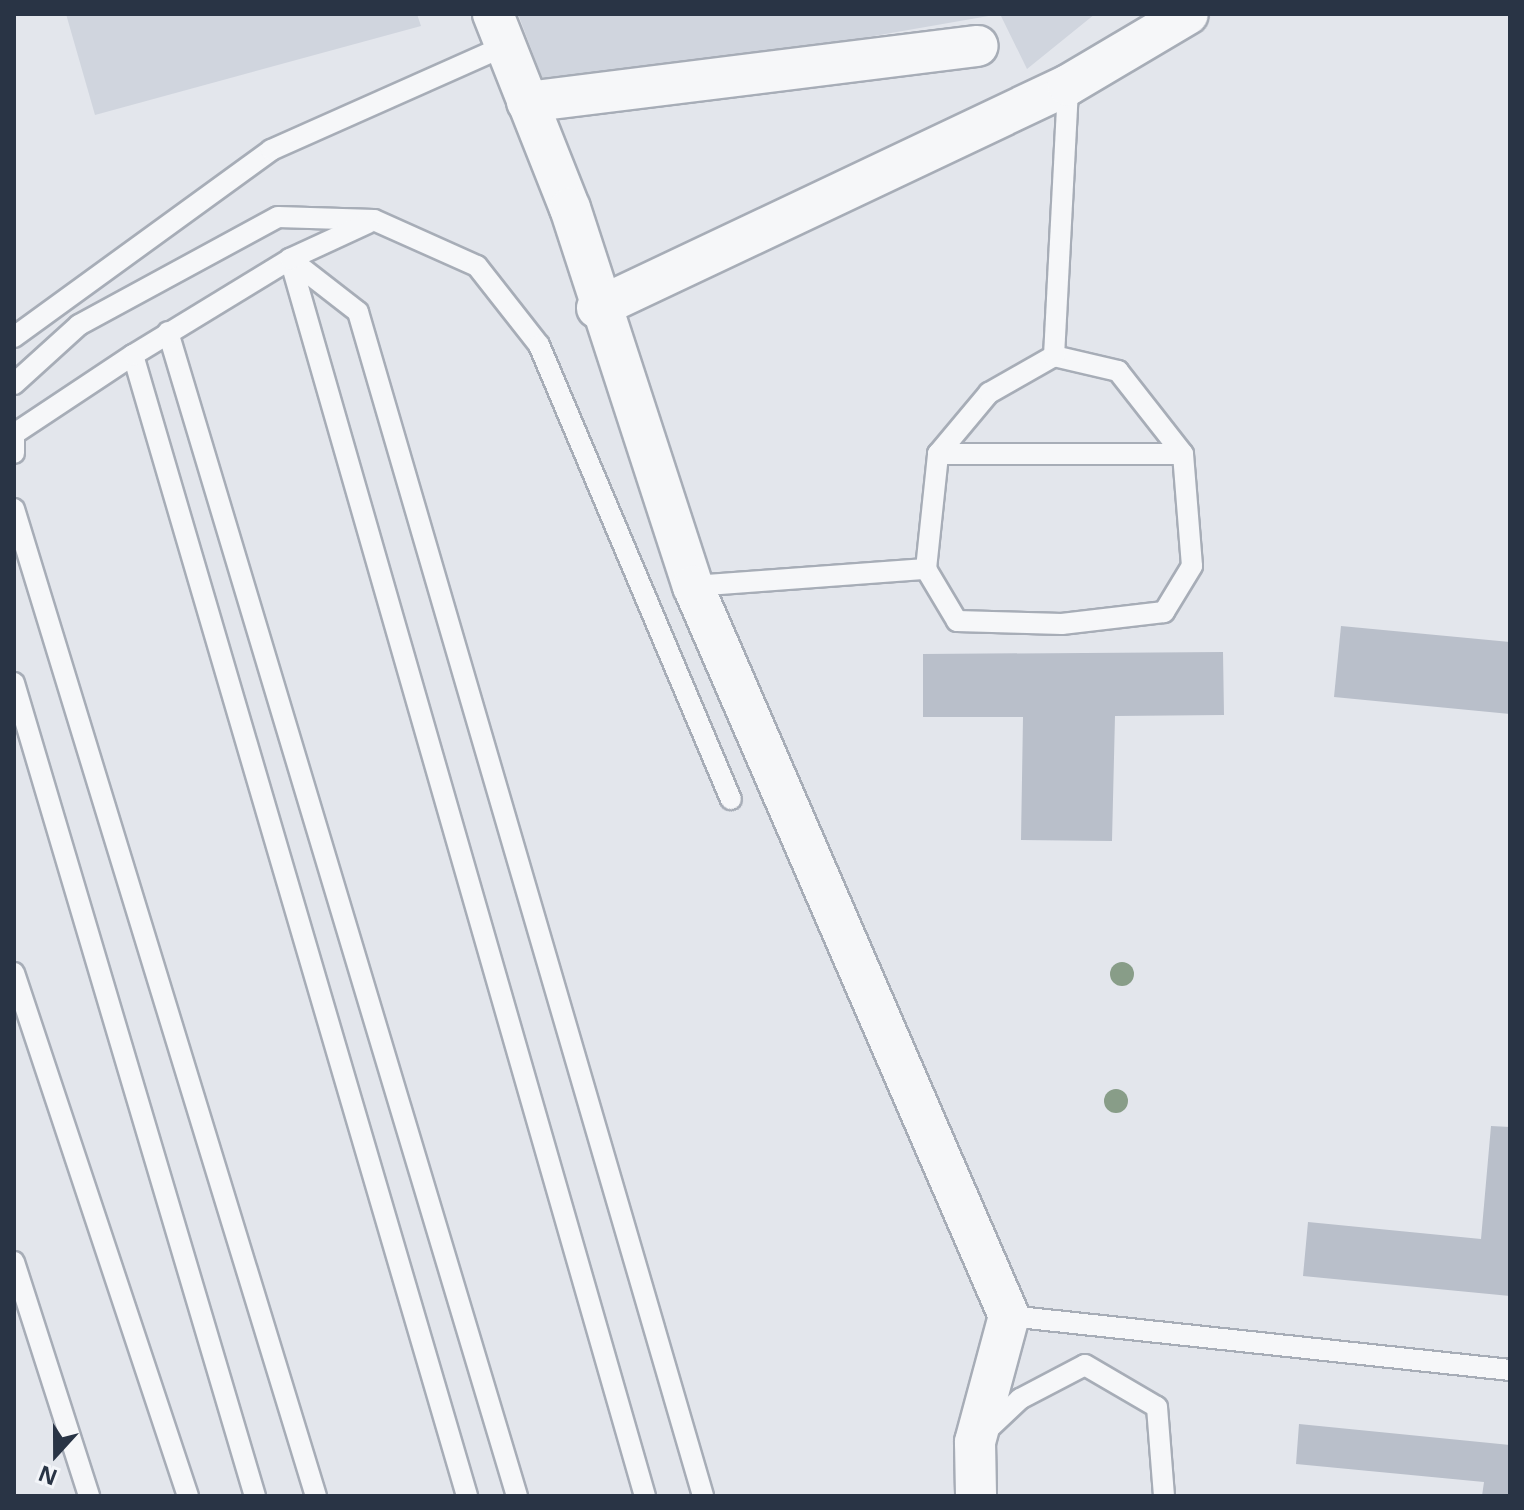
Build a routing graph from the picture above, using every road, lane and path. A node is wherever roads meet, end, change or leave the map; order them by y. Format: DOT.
graph roads {
  1 [pos="1188,14"];
  2 [pos="499,30"];
  3 [pos="978,46"];
  4 [pos="1068,85"];
  5 [pos="527,102"];
  6 [pos="374,220"];
  7 [pos="290,259"];
  8 [pos="597,308"];
  9 [pos="168,332"];
  10 [pos="14,337"];
  11 [pos="133,355"];
  12 [pos="1054,356"];
  13 [pos="14,384"];
  14 [pos="14,453"];
  15 [pos="938,454"];
  16 [pos="1183,454"];
  17 [pos="14,509"];
  18 [pos="926,569"];
  19 [pos="693,586"];
  20 [pos="14,683"];
  21 [pos="731,799"];
  22 [pos="14,973"];
  23 [pos="14,1262"];
  24 [pos="1009,1316"];
  25 [pos="1510,1370"];
  26 [pos="975,1442"];
  27 [pos="89,1496"];
  28 [pos="188,1496"];
  29 [pos="255,1496"];
  30 [pos="316,1496"];
  31 [pos="467,1496"];
  32 [pos="517,1496"];
  33 [pos="645,1496"];
  34 [pos="703,1496"];
  35 [pos="976,1496"];
  36 [pos="1164,1496"];
  1 -- 4 [label="street"];
  2 -- 5 [label="street"];
  2 -- 10 [label="lane"];
  3 -- 5 [label="street"];
  4 -- 8 [label="street"];
  4 -- 12 [label="lane"];
  5 -- 8 [label="street"];
  6 -- 7 [label="lane"];
  6 -- 13 [label="lane"];
  6 -- 21 [label="lane"];
  7 -- 9 [label="lane"];
  7 -- 33 [label="lane"];
  7 -- 34 [label="lane"];
  8 -- 19 [label="street"];
  9 -- 11 [label="lane"];
  9 -- 32 [label="lane"];
  11 -- 14 [label="lane"];
  11 -- 31 [label="lane"];
  12 -- 15 [label="lane"];
  12 -- 16 [label="lane"];
  15 -- 16 [label="lane"];
  15 -- 18 [label="lane"];
  16 -- 18 [label="lane"];
  17 -- 30 [label="lane"];
  18 -- 19 [label="lane"];
  19 -- 24 [label="street"];
  20 -- 29 [label="lane"];
  22 -- 28 [label="lane"];
  23 -- 27 [label="lane"];
  24 -- 25 [label="lane"];
  24 -- 26 [label="street"];
  26 -- 35 [label="street"];
  26 -- 36 [label="lane"];
}
